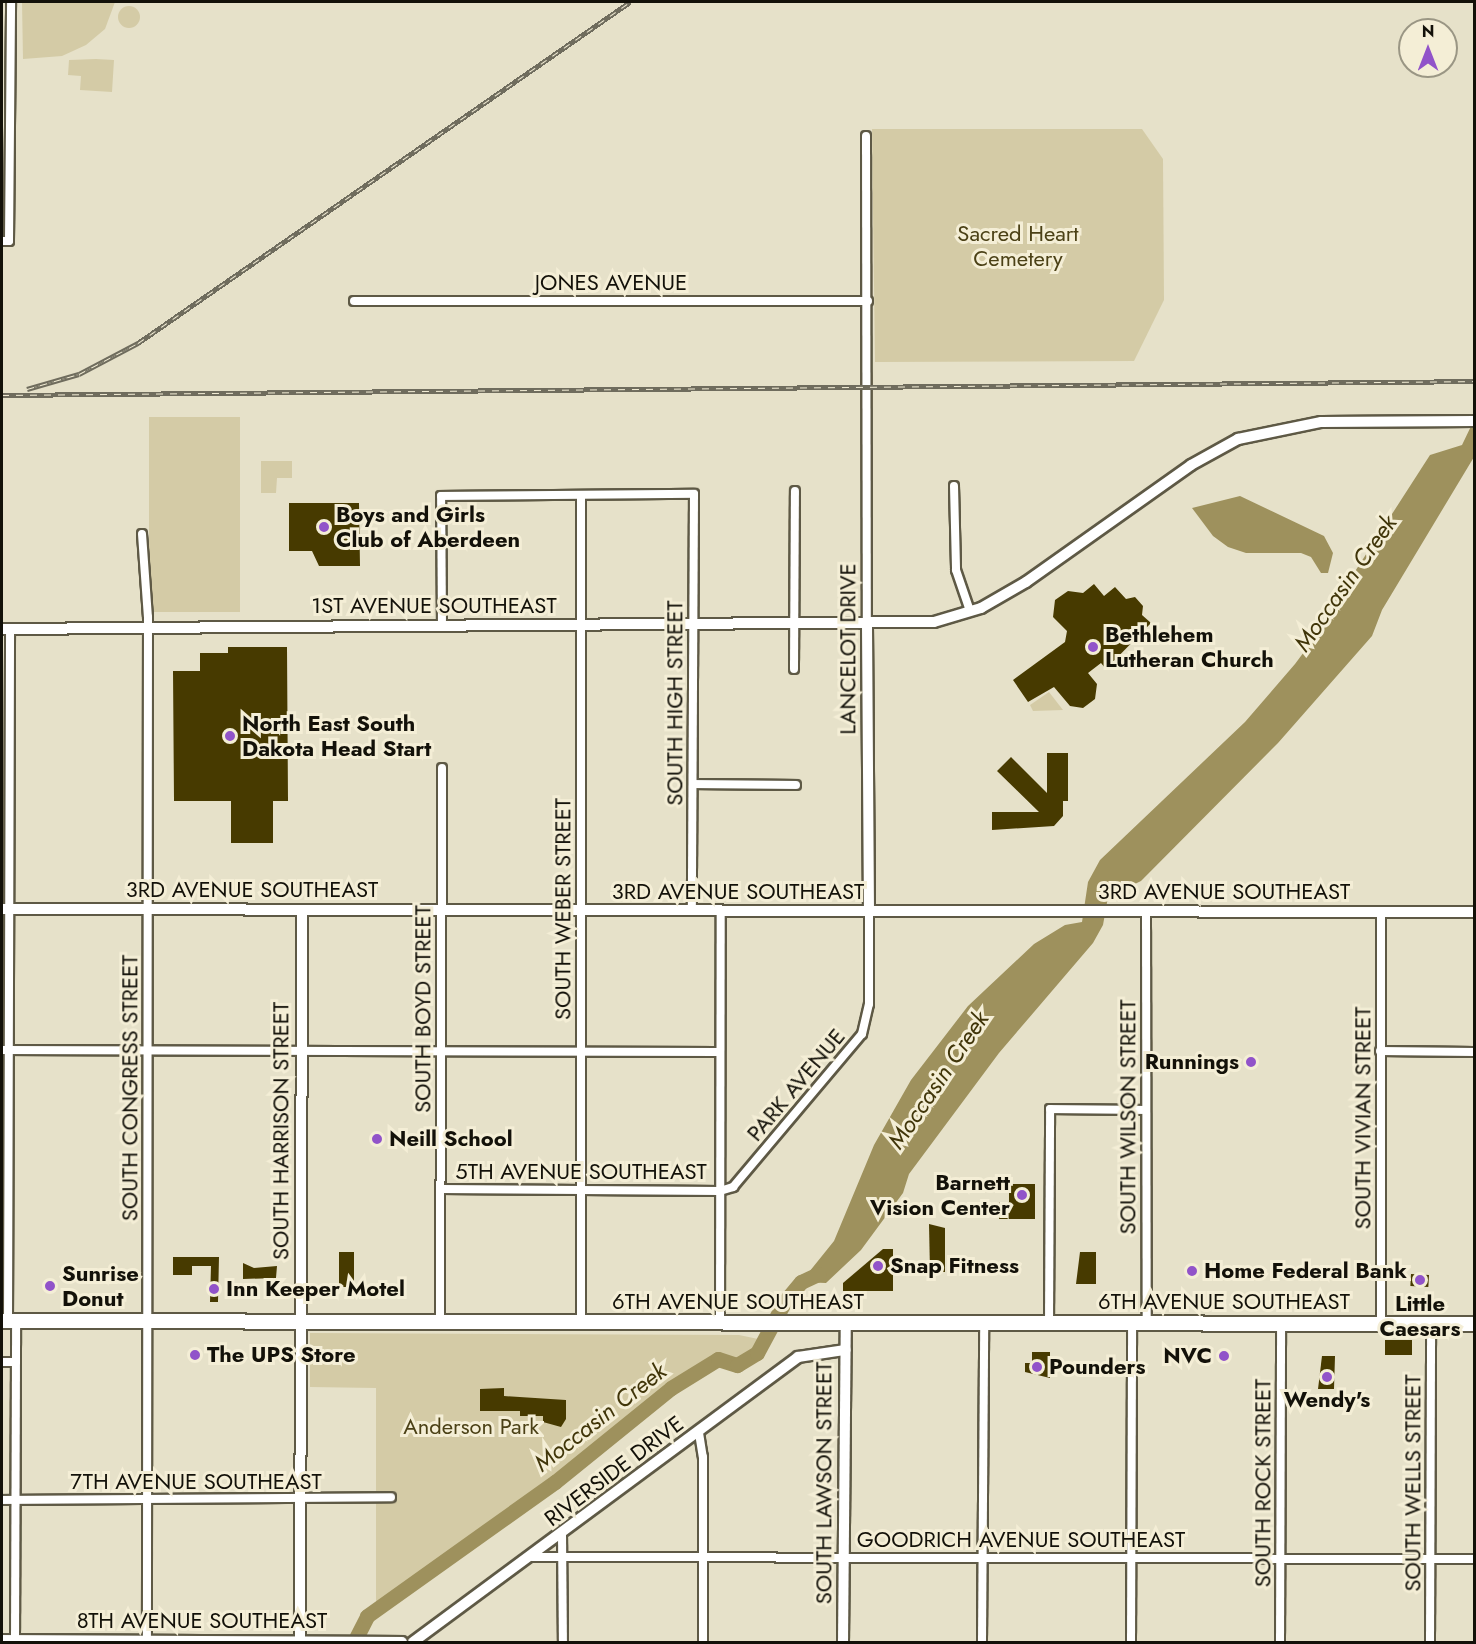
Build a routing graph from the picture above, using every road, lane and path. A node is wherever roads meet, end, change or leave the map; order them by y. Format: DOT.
graph roads {
  1 [pos="11,2"];
  2 [pos="6,102"];
  3 [pos="866,136"];
  4 [pos="5,241"];
  5 [pos="354,301"];
  6 [pos="868,301"];
  7 [pos="1474,421"];
  8 [pos="954,486"];
  9 [pos="795,490"];
  10 [pos="581,495"];
  11 [pos="142,534"];
  12 [pos="970,611"];
  13 [pos="442,625"];
  14 [pos="581,626"];
  15 [pos="694,626"];
  16 [pos="795,626"];
  17 [pos="867,626"];
  18 [pos="148,627"];
  19 [pos="6,629"];
  20 [pos="795,669"];
  21 [pos="442,768"];
  22 [pos="693,784"];
  23 [pos="796,785"];
  24 [pos="5,909"];
  25 [pos="148,909"];
  26 [pos="302,910"];
  27 [pos="441,910"];
  28 [pos="580,911"];
  29 [pos="693,911"];
  30 [pos="1146,911"];
  31 [pos="721,912"];
  32 [pos="869,912"];
  33 [pos="1381,912"];
  34 [pos="1474,912"];
  35 [pos="5,1049"];
  36 [pos="148,1050"];
  37 [pos="301,1050"];
  38 [pos="441,1050"];
  39 [pos="581,1051"];
  40 [pos="1380,1051"];
  41 [pos="720,1052"];
  42 [pos="1474,1052"];
  43 [pos="1146,1110"];
  44 [pos="441,1189"];
  45 [pos="580,1191"];
  46 [pos="720,1191"];
  47 [pos="8,1321"];
  48 [pos="148,1322"];
  49 [pos="301,1322"];
  50 [pos="440,1322"];
  51 [pos="580,1322"];
  52 [pos="720,1322"];
  53 [pos="846,1323"];
  54 [pos="984,1323"];
  55 [pos="1049,1323"];
  56 [pos="1132,1323"];
  57 [pos="1147,1323"];
  58 [pos="1281,1323"];
  59 [pos="1474,1323"];
  60 [pos="1381,1324"];
  61 [pos="1431,1324"];
  62 [pos="845,1350"];
  63 [pos="2,1362"];
  64 [pos="16,1362"];
  65 [pos="699,1432"];
  66 [pos="391,1497"];
  67 [pos="2,1500"];
  68 [pos="15,1500"];
  69 [pos="147,1500"];
  70 [pos="301,1500"];
  71 [pos="562,1534"];
  72 [pos="532,1557"];
  73 [pos="563,1557"];
  74 [pos="703,1558"];
  75 [pos="843,1558"];
  76 [pos="983,1558"];
  77 [pos="1131,1559"];
  78 [pos="1281,1560"];
  79 [pos="1432,1560"];
  80 [pos="1474,1560"];
  81 [pos="2,1640"];
  82 [pos="300,1640"];
  83 [pos="15,1641"];
  84 [pos="147,1641"];
  85 [pos="230,1641"];
  86 [pos="402,1642"];
  87 [pos="413,1642"];
  88 [pos="563,1642"];
  89 [pos="703,1642"];
  90 [pos="843,1642"];
  91 [pos="982,1642"];
  92 [pos="1131,1642"];
  93 [pos="1280,1642"];
  94 [pos="1430,1642"];
  1 -- 2 [label="street"];
  2 -- 4 [label="street"];
  3 -- 6 [label="street, LANCELOT DRIVE"];
  5 -- 6 [label="street, JONES AVENUE"];
  6 -- 17 [label="street, LANCELOT DRIVE"];
  7 -- 12 [label="street, 1ST AVENUE SOUTHEAST"];
  8 -- 12 [label="street"];
  9 -- 16 [label="street"];
  10 -- 13 [label="street"];
  10 -- 14 [label="street, SOUTH WEBER STREET"];
  10 -- 15 [label="street, SOUTH HIGH STREET"];
  11 -- 18 [label="street, SOUTH CONGRESS STREET"];
  12 -- 17 [label="street, 1ST AVENUE SOUTHEAST"];
  13 -- 14 [label="street, 1ST AVENUE SOUTHEAST"];
  13 -- 18 [label="street, 1ST AVENUE SOUTHEAST"];
  14 -- 15 [label="street, 1ST AVENUE SOUTHEAST"];
  14 -- 28 [label="street, SOUTH WEBER STREET"];
  15 -- 16 [label="street, 1ST AVENUE SOUTHEAST"];
  15 -- 22 [label="street, SOUTH HIGH STREET"];
  16 -- 17 [label="street, 1ST AVENUE SOUTHEAST"];
  16 -- 20 [label="street"];
  17 -- 32 [label="street, LANCELOT DRIVE"];
  18 -- 19 [label="street, 1ST AVENUE SOUTHEAST"];
  18 -- 25 [label="street, SOUTH CONGRESS STREET"];
  19 -- 24 [label="street"];
  21 -- 27 [label="street, SOUTH BOYD STREET"];
  22 -- 23 [label="street"];
  22 -- 29 [label="street, SOUTH HIGH STREET"];
  24 -- 25 [label="street, 3RD AVENUE SOUTHEAST"];
  24 -- 35 [label="street"];
  25 -- 26 [label="street, 3RD AVENUE SOUTHEAST"];
  25 -- 36 [label="street, SOUTH CONGRESS STREET"];
  26 -- 27 [label="street, 3RD AVENUE SOUTHEAST"];
  26 -- 37 [label="street, SOUTH HARRISON STREET"];
  27 -- 28 [label="street, 3RD AVENUE SOUTHEAST"];
  27 -- 38 [label="street, SOUTH BOYD STREET"];
  28 -- 29 [label="street, 3RD AVENUE SOUTHEAST"];
  28 -- 39 [label="street, SOUTH WEBER STREET"];
  29 -- 31 [label="street, 3RD AVENUE SOUTHEAST"];
  30 -- 32 [label="street, 3RD AVENUE SOUTHEAST"];
  30 -- 33 [label="street, 3RD AVENUE SOUTHEAST"];
  30 -- 43 [label="street, SOUTH WILSON STREET"];
  31 -- 32 [label="street, 3RD AVENUE SOUTHEAST"];
  31 -- 41 [label="street"];
  32 -- 46 [label="street, PARK AVENUE"];
  33 -- 34 [label="street, 3RD AVENUE SOUTHEAST"];
  33 -- 40 [label="street, SOUTH VIVIAN STREET"];
  35 -- 36 [label="street"];
  35 -- 47 [label="street"];
  36 -- 37 [label="street"];
  36 -- 48 [label="street, SOUTH CONGRESS STREET"];
  37 -- 38 [label="street"];
  37 -- 49 [label="street, SOUTH HARRISON STREET"];
  38 -- 39 [label="street"];
  38 -- 44 [label="street, SOUTH BOYD STREET"];
  39 -- 41 [label="street"];
  39 -- 45 [label="street, SOUTH WEBER STREET"];
  40 -- 42 [label="street"];
  40 -- 60 [label="street, SOUTH VIVIAN STREET"];
  41 -- 46 [label="street"];
  43 -- 55 [label="street"];
  43 -- 57 [label="street, SOUTH WILSON STREET"];
  44 -- 45 [label="street, 5TH AVENUE SOUTHEAST"];
  44 -- 50 [label="street, SOUTH BOYD STREET"];
  45 -- 46 [label="street, 5TH AVENUE SOUTHEAST"];
  45 -- 51 [label="street, SOUTH WEBER STREET"];
  46 -- 52 [label="street"];
  47 -- 48 [label="highway, 6TH AVENUE SOUTHEAST"];
  47 -- 64 [label="street"];
  48 -- 49 [label="highway, 6TH AVENUE SOUTHEAST"];
  48 -- 69 [label="street, SOUTH CONGRESS STREET"];
  49 -- 50 [label="highway, 6TH AVENUE SOUTHEAST"];
  49 -- 70 [label="street, SOUTH HARRISON STREET"];
  50 -- 51 [label="highway, 6TH AVENUE SOUTHEAST"];
  51 -- 52 [label="highway, 6TH AVENUE SOUTHEAST"];
  52 -- 53 [label="highway, 6TH AVENUE SOUTHEAST"];
  53 -- 54 [label="highway, 6TH AVENUE SOUTHEAST"];
  53 -- 62 [label="street, SOUTH LAWSON STREET"];
  54 -- 55 [label="highway, 6TH AVENUE SOUTHEAST"];
  54 -- 76 [label="street"];
  55 -- 56 [label="highway, 6TH AVENUE SOUTHEAST"];
  56 -- 57 [label="highway, 6TH AVENUE SOUTHEAST"];
  56 -- 77 [label="street"];
  57 -- 58 [label="highway, 6TH AVENUE SOUTHEAST"];
  58 -- 60 [label="highway, 6TH AVENUE SOUTHEAST"];
  58 -- 78 [label="street, SOUTH ROCK STREET"];
  59 -- 61 [label="highway, 6TH AVENUE SOUTHEAST"];
  60 -- 61 [label="highway, 6TH AVENUE SOUTHEAST"];
  61 -- 79 [label="street, SOUTH WELLS STREET"];
  62 -- 65 [label="street, RIVERSIDE DRIVE"];
  62 -- 75 [label="street, SOUTH LAWSON STREET"];
  63 -- 64 [label="street"];
  64 -- 68 [label="street"];
  65 -- 71 [label="street, RIVERSIDE DRIVE"];
  65 -- 74 [label="street"];
  66 -- 70 [label="street, 7TH AVENUE SOUTHEAST"];
  67 -- 68 [label="street, 7TH AVENUE SOUTHEAST"];
  68 -- 69 [label="street, 7TH AVENUE SOUTHEAST"];
  68 -- 83 [label="street"];
  69 -- 70 [label="street, 7TH AVENUE SOUTHEAST"];
  69 -- 84 [label="street, SOUTH CONGRESS STREET"];
  70 -- 82 [label="street, SOUTH HARRISON STREET"];
  71 -- 72 [label="street, RIVERSIDE DRIVE"];
  71 -- 73 [label="street"];
  72 -- 73 [label="street, GOODRICH AVENUE SOUTHEAST"];
  72 -- 87 [label="street, RIVERSIDE DRIVE"];
  73 -- 74 [label="street, GOODRICH AVENUE SOUTHEAST"];
  73 -- 88 [label="street"];
  74 -- 75 [label="street, GOODRICH AVENUE SOUTHEAST"];
  74 -- 89 [label="street"];
  75 -- 76 [label="street, GOODRICH AVENUE SOUTHEAST"];
  75 -- 90 [label="street, SOUTH LAWSON STREET"];
  76 -- 77 [label="street, GOODRICH AVENUE SOUTHEAST"];
  76 -- 91 [label="street"];
  77 -- 78 [label="street, GOODRICH AVENUE SOUTHEAST"];
  77 -- 92 [label="street"];
  78 -- 79 [label="street, GOODRICH AVENUE SOUTHEAST"];
  78 -- 93 [label="street, SOUTH ROCK STREET"];
  79 -- 80 [label="street, GOODRICH AVENUE SOUTHEAST"];
  79 -- 94 [label="street, SOUTH WELLS STREET"];
  81 -- 83 [label="street, 8TH AVENUE SOUTHEAST"];
  82 -- 85 [label="street, 8TH AVENUE SOUTHEAST"];
  82 -- 86 [label="street, 8TH AVENUE SOUTHEAST"];
  83 -- 84 [label="street, 8TH AVENUE SOUTHEAST"];
  84 -- 85 [label="street, 8TH AVENUE SOUTHEAST"];
}
